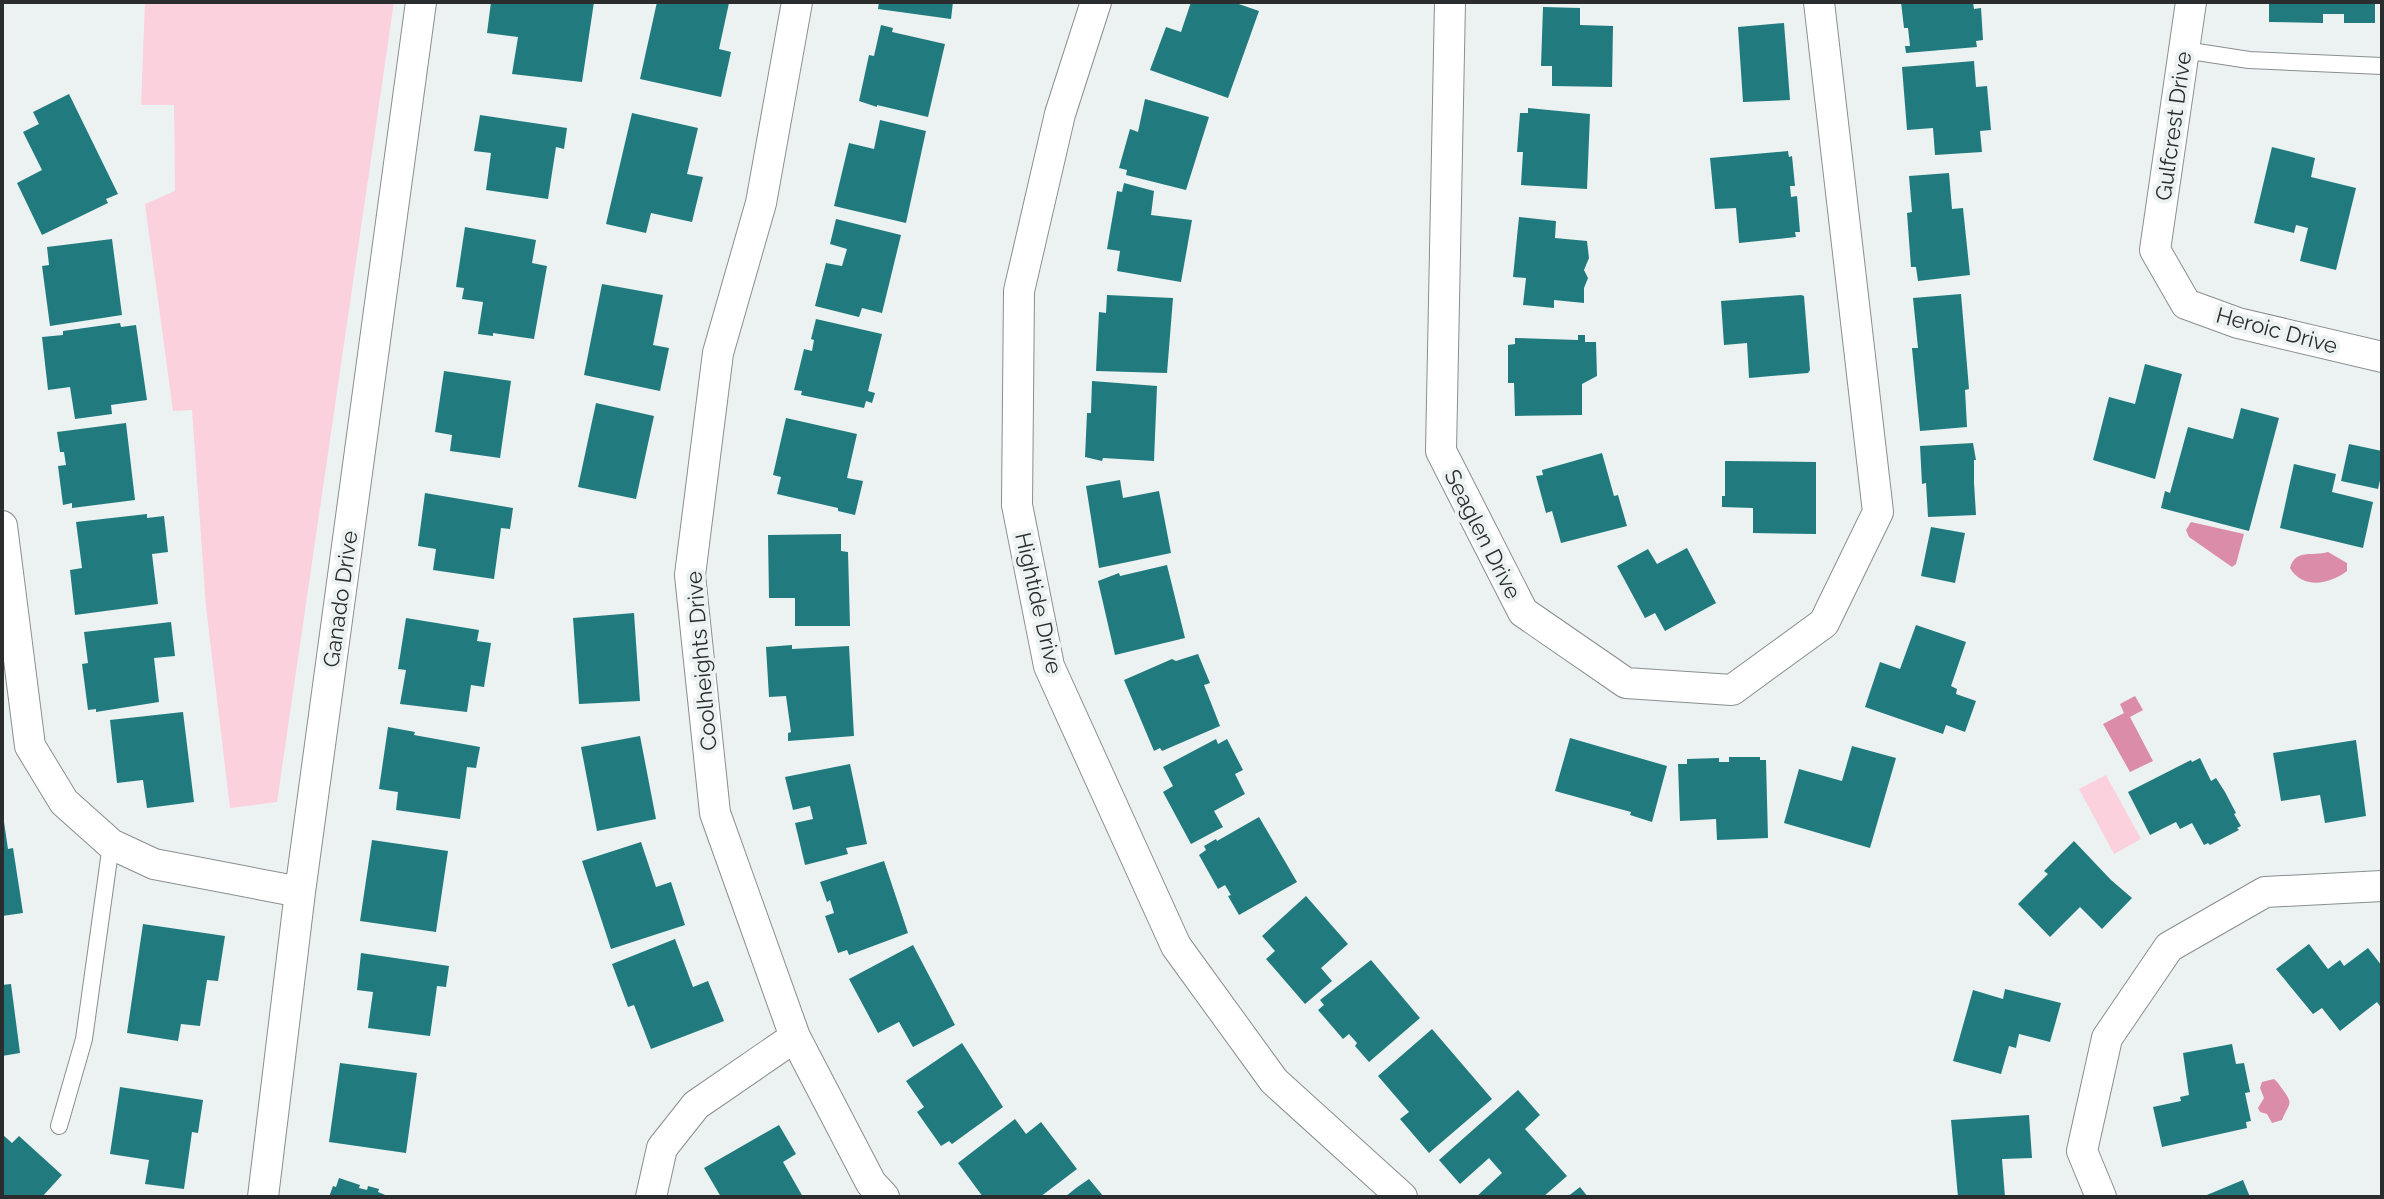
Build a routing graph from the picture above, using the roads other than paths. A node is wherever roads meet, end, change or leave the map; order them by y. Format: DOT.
graph roads {
  1 [pos="421,2"];
  2 [pos="797,2"];
  3 [pos="1096,2"];
  4 [pos="1450,2"];
  5 [pos="1819,2"];
  6 [pos="2191,2"];
  7 [pos="2184,50"];
  8 [pos="2382,66"];
  9 [pos="2155,250"];
  10 [pos="2382,357"];
  11 [pos="2,526"];
  12 [pos="111,844"];
  13 [pos="2382,886"];
  14 [pos="300,892"];
  15 [pos="795,1037"];
  16 [pos="59,1126"];
  17 [pos="263,1197"];
  18 [pos="651,1197"];
  19 [pos="884,1197"];
  20 [pos="1402,1197"];
  21 [pos="2101,1197"];
  1 -- 14 [label="street, Ganado Drive"];
  2 -- 15 [label="street, Coolheights Drive"];
  3 -- 20 [label="street, Hightide Drive"];
  4 -- 5 [label="street, Seaglen Drive"];
  6 -- 7 [label="street, Gulfcrest Drive"];
  7 -- 8 [label="lane"];
  7 -- 9 [label="street, Gulfcrest Drive"];
  9 -- 10 [label="street, Heroic Drive"];
  11 -- 12 [label="street"];
  12 -- 14 [label="street"];
  12 -- 16 [label="lane"];
  13 -- 21 [label="street"];
  14 -- 17 [label="street, Ganado Drive"];
  15 -- 18 [label="street"];
  15 -- 19 [label="street, Coolheights Drive"];
}
